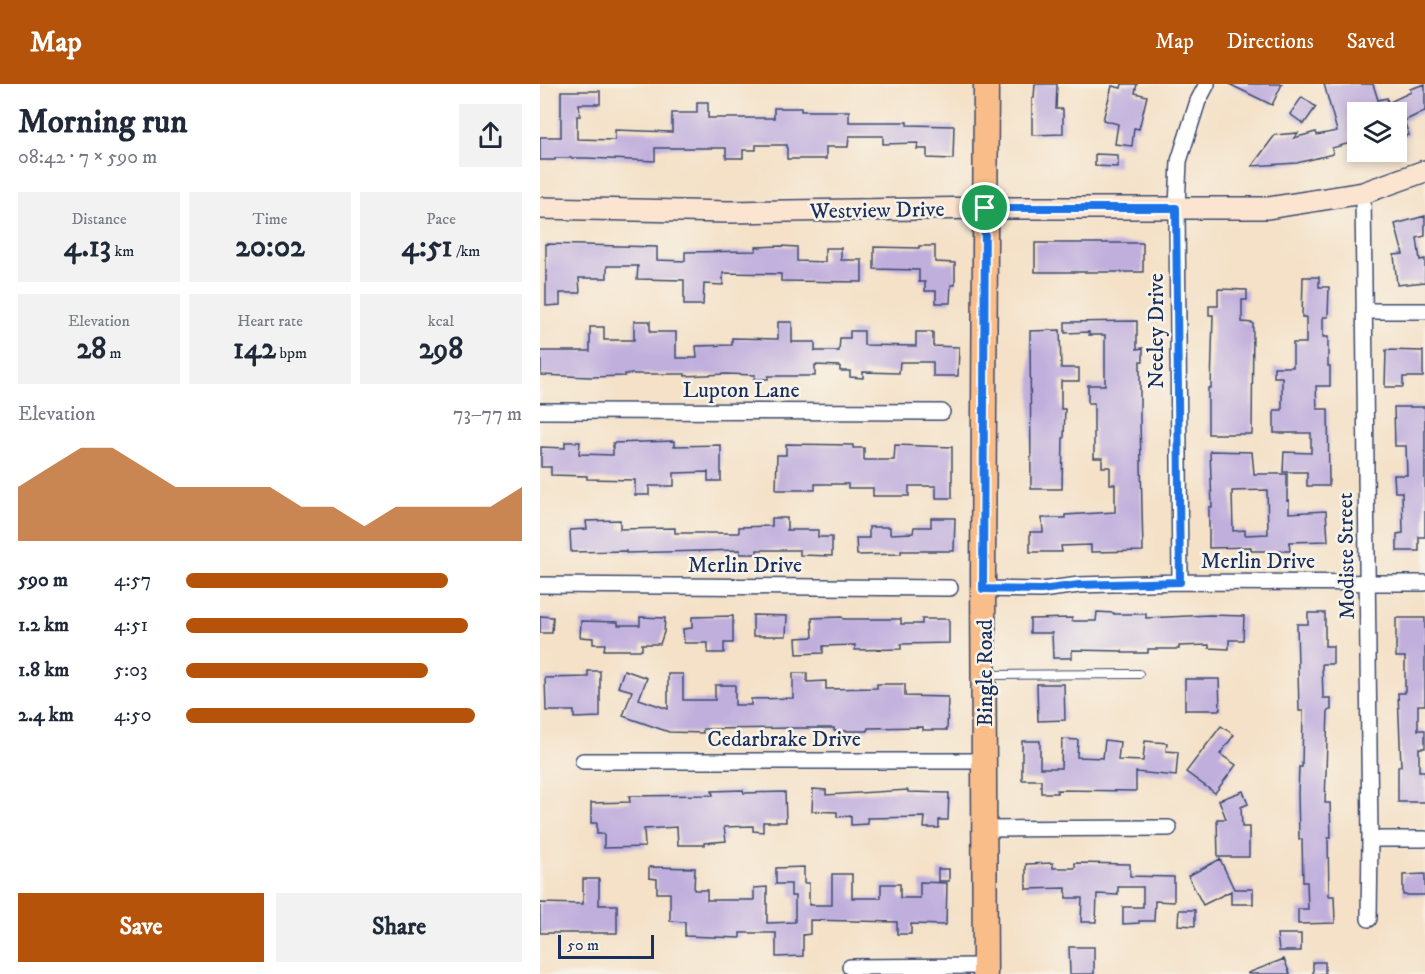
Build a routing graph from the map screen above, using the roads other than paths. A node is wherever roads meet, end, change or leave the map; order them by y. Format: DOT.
graph roads {
  1 [pos="986,84"];
  2 [pos="1207,84"];
  3 [pos="1425,171"];
  4 [pos="1363,193"];
  5 [pos="540,208"];
  6 [pos="985,208"];
  7 [pos="1176,208"];
  8 [pos="1364,311"];
  9 [pos="1425,311"];
  10 [pos="540,411"];
  11 [pos="942,412"];
  12 [pos="1180,582"];
  13 [pos="1425,583"];
  14 [pos="1368,584"];
  15 [pos="540,585"];
  16 [pos="950,588"];
  17 [pos="983,589"];
  18 [pos="1138,674"];
  19 [pos="984,675"];
  20 [pos="583,760"];
  21 [pos="984,761"];
  22 [pos="1169,828"];
  23 [pos="986,830"];
  24 [pos="1425,839"];
  25 [pos="1370,840"];
  26 [pos="1369,919"];
  27 [pos="850,967"];
  28 [pos="985,970"];
  1 -- 6 [label="main road, Bingle Road"];
  2 -- 7 [label="street, Neeley Drive"];
  3 -- 4 [label="main road, Westview Drive"];
  4 -- 7 [label="main road, Westview Drive"];
  4 -- 8 [label="street, Modiste Street"];
  5 -- 6 [label="main road, Westview Drive"];
  6 -- 7 [label="main road, Westview Drive"];
  6 -- 17 [label="main road, Bingle Road"];
  7 -- 12 [label="street, Neeley Drive"];
  8 -- 9 [label="street"];
  8 -- 14 [label="street, Modiste Street"];
  10 -- 11 [label="street, Lupton Lane"];
  12 -- 14 [label="street, Merlin Drive"];
  12 -- 17 [label="street, Merlin Drive"];
  13 -- 14 [label="street, Merlin Drive"];
  14 -- 25 [label="street, Modiste Street"];
  15 -- 16 [label="street, Merlin Drive"];
  17 -- 19 [label="main road, Bingle Road"];
  18 -- 19 [label="lane"];
  19 -- 21 [label="main road, Bingle Road"];
  20 -- 21 [label="street, Cedarbrake Drive"];
  21 -- 23 [label="main road, Bingle Road"];
  22 -- 23 [label="street"];
  23 -- 28 [label="main road, Bingle Road"];
  24 -- 25 [label="street"];
  25 -- 26 [label="street, Modiste Street"];
  27 -- 28 [label="street"];
}
